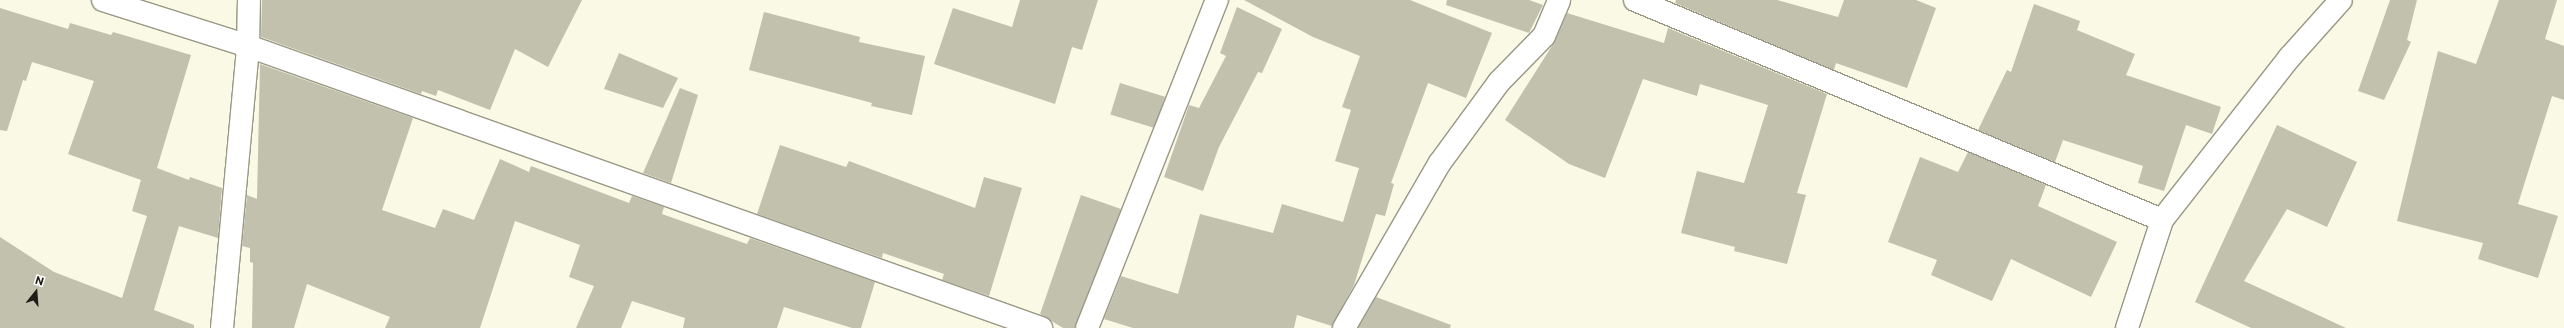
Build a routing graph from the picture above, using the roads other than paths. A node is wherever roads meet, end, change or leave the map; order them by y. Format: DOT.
graph roads {
  1 [pos="103,0"];
  2 [pos="249,0"];
  3 [pos="1217,0"];
  4 [pos="1559,0"];
  5 [pos="1635,0"];
  6 [pos="2341,0"];
  7 [pos="248,46"];
  8 [pos="2162,220"];
  9 [pos="222,328"];
  10 [pos="1041,328"];
  11 [pos="1087,328"];
  12 [pos="1344,328"];
  13 [pos="2127,328"];
  1 -- 7 [label="street"];
  2 -- 7 [label="street"];
  3 -- 11 [label="street"];
  4 -- 12 [label="street"];
  5 -- 8 [label="street"];
  6 -- 8 [label="street"];
  7 -- 9 [label="street"];
  7 -- 10 [label="street"];
  8 -- 13 [label="street"];
}
